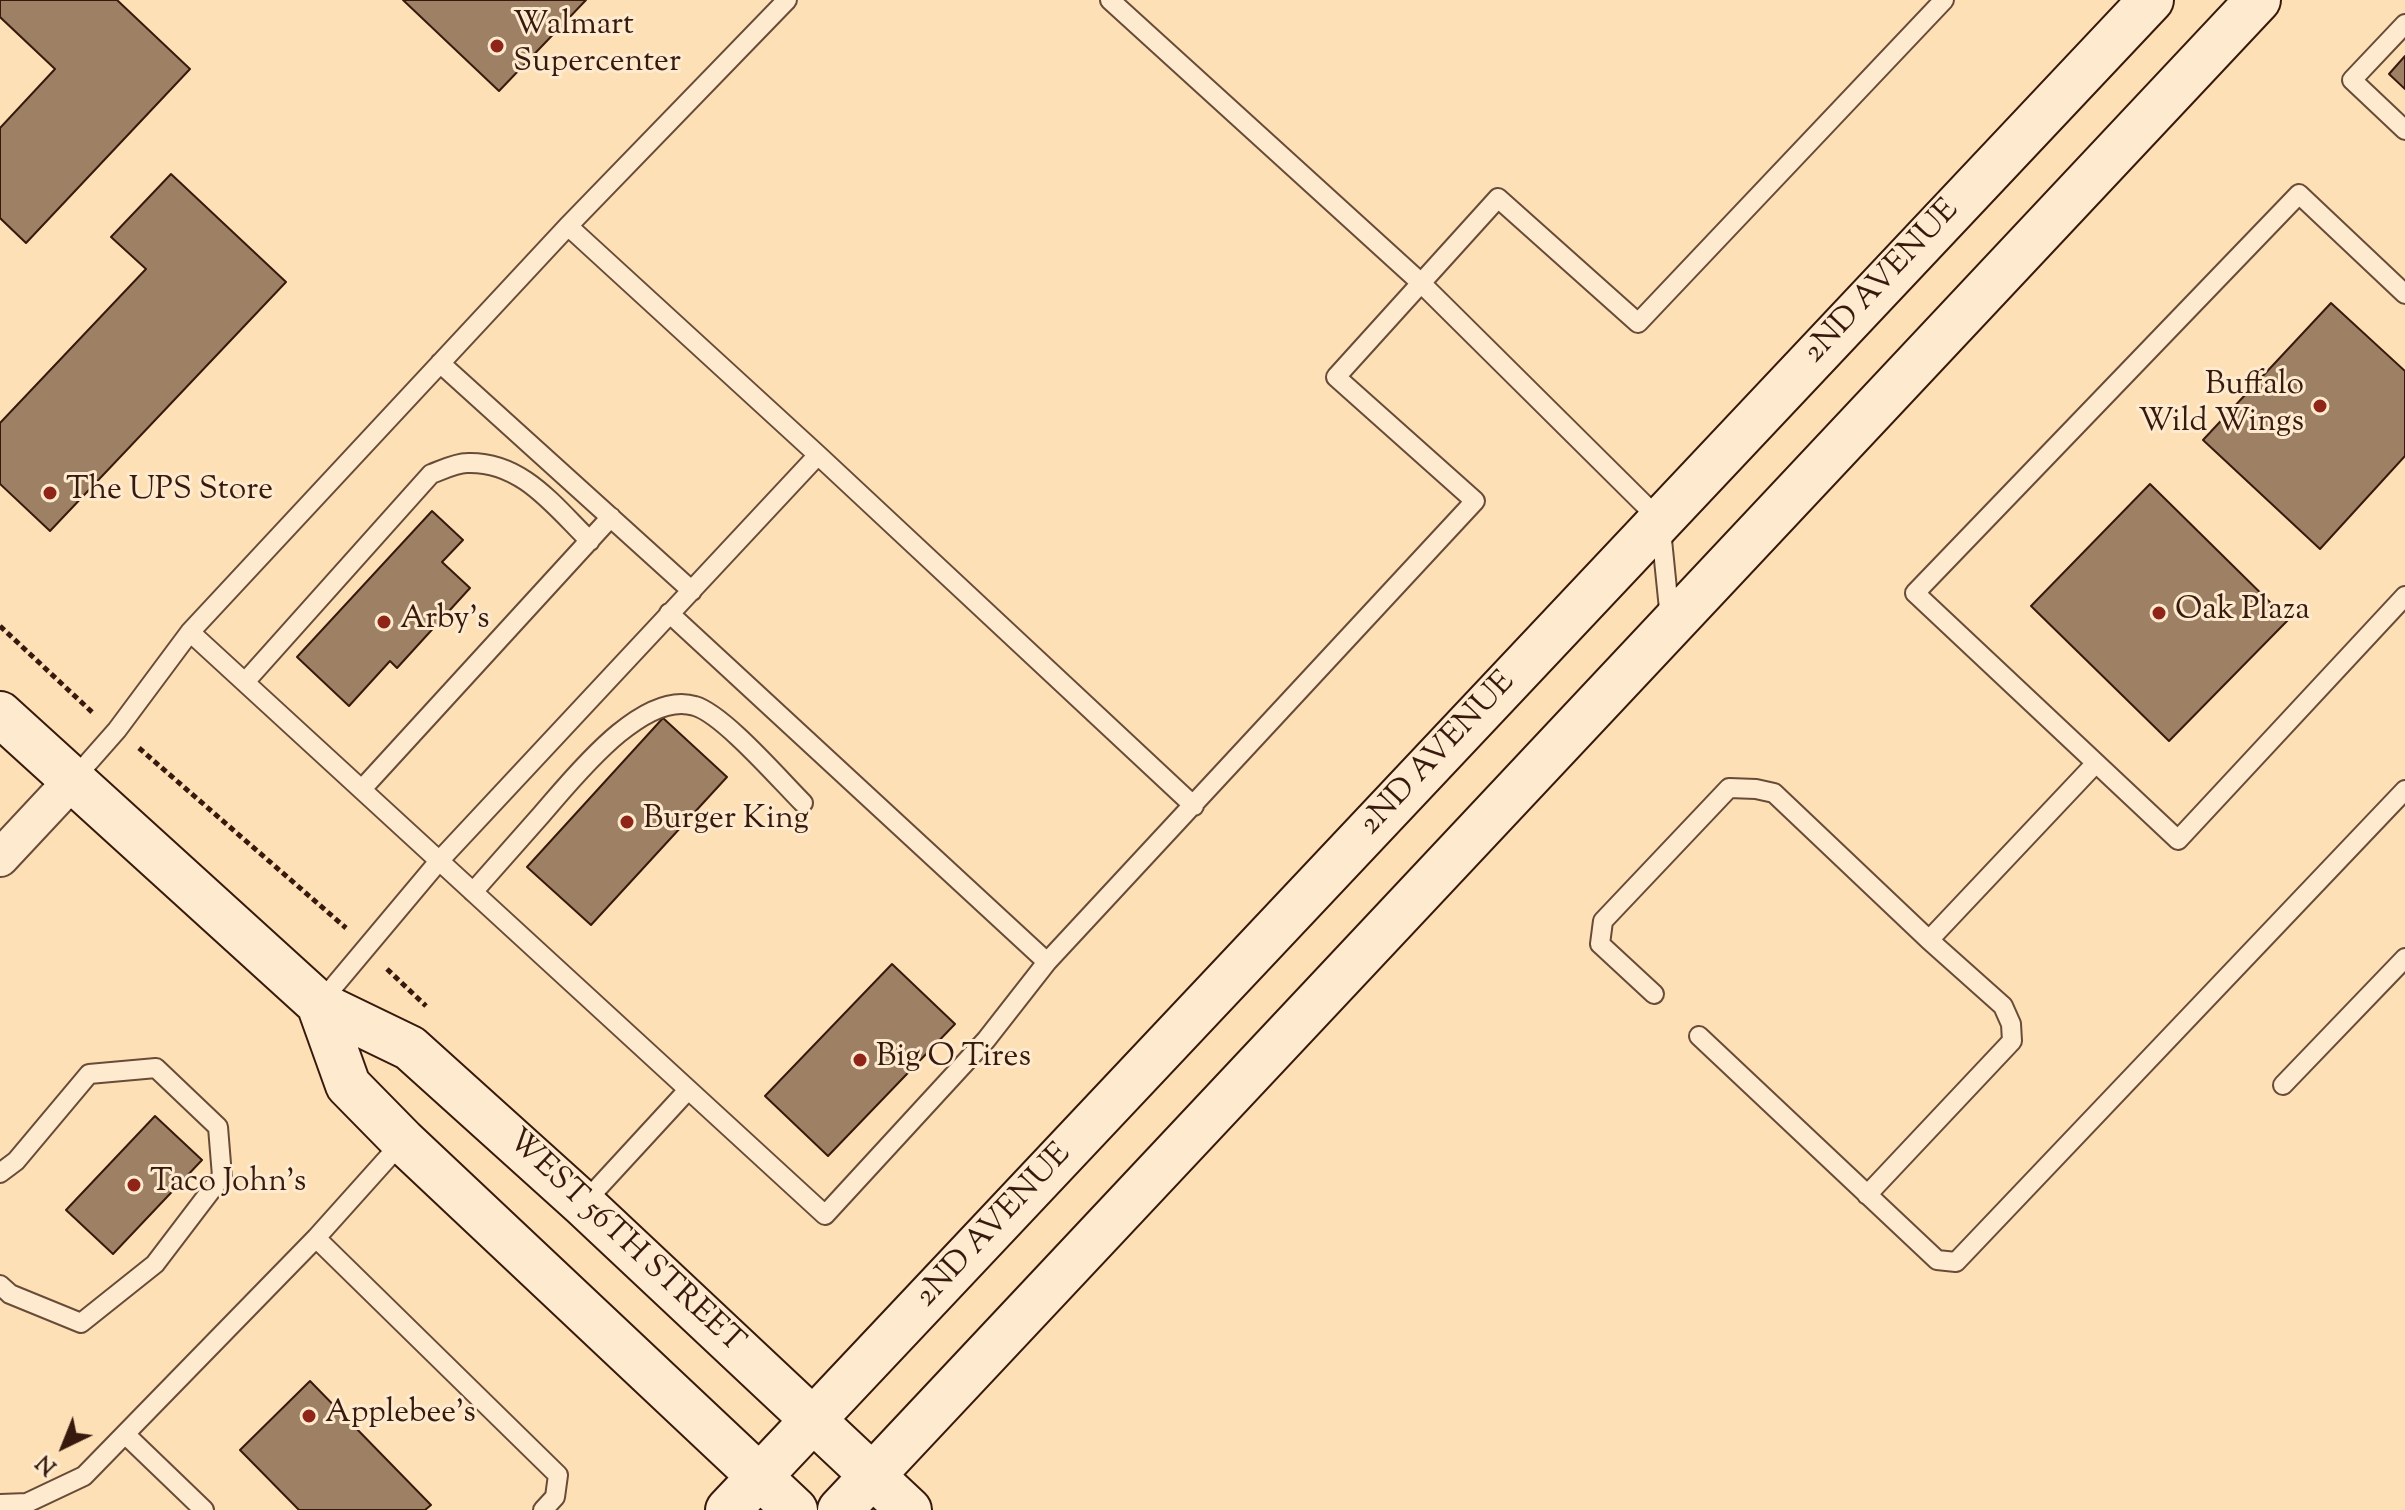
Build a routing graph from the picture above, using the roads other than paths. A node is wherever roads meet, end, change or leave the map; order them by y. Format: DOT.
graph roads {
  1 [pos="787,0"];
  2 [pos="1110,0"];
  3 [pos="1944,0"];
  4 [pos="2151,0"];
  5 [pos="2258,0"];
  6 [pos="2405,24"];
  7 [pos="2405,130"];
  8 [pos="568,226"];
  9 [pos="1420,282"];
  10 [pos="2405,294"];
  11 [pos="440,363"];
  12 [pos="818,455"];
  13 [pos="611,517"];
  14 [pos="1660,520"];
  15 [pos="590,541"];
  16 [pos="692,591"];
  17 [pos="2405,596"];
  18 [pos="669,613"];
  19 [pos="1671,625"];
  20 [pos="190,632"];
  21 [pos="245,682"];
  22 [pos="0,714"];
  23 [pos="2096,763"];
  24 [pos="72,781"];
  25 [pos="362,789"];
  26 [pos="2405,790"];
  27 [pos="803,803"];
  28 [pos="1194,806"];
  29 [pos="0,858"];
  30 [pos="439,861"];
  31 [pos="473,892"];
  32 [pos="1929,940"];
  33 [pos="2405,958"];
  34 [pos="1047,962"];
  35 [pos="1654,994"];
  36 [pos="319,1004"];
  37 [pos="1699,1036"];
  38 [pos="2283,1085"];
  39 [pos="688,1090"];
  40 [pos="403,1141"];
  41 [pos="0,1173"];
  42 [pos="1867,1195"];
  43 [pos="583,1204"];
  44 [pos="316,1238"];
  45 [pos="0,1285"];
  46 [pos="813,1420"];
  47 [pos="125,1434"];
  48 [pos="873,1475"];
  49 [pos="759,1476"];
  50 [pos="0,1504"];
  51 [pos="204,1510"];
  52 [pos="543,1510"];
  53 [pos="728,1510"];
  54 [pos="795,1510"];
  55 [pos="840,1510"];
  56 [pos="909,1510"];
  1 -- 8 [label="lane"];
  2 -- 9 [label="lane"];
  3 -- 9 [label="lane"];
  4 -- 14 [label="main road, 2ND AVENUE"];
  5 -- 19 [label="main road"];
  6 -- 7 [label="lane"];
  8 -- 11 [label="lane"];
  8 -- 12 [label="lane"];
  9 -- 14 [label="lane"];
  9 -- 28 [label="lane"];
  10 -- 23 [label="lane"];
  11 -- 13 [label="lane"];
  11 -- 20 [label="lane"];
  12 -- 16 [label="lane"];
  12 -- 28 [label="lane"];
  13 -- 15 [label="lane"];
  13 -- 16 [label="lane"];
  14 -- 19 [label="lane"];
  14 -- 46 [label="main road, 2ND AVENUE"];
  15 -- 21 [label="lane"];
  15 -- 25 [label="lane"];
  16 -- 18 [label="lane"];
  17 -- 23 [label="lane"];
  18 -- 30 [label="lane"];
  18 -- 34 [label="lane"];
  19 -- 48 [label="main road"];
  20 -- 21 [label="lane"];
  20 -- 24 [label="lane"];
  21 -- 25 [label="lane"];
  22 -- 24 [label="main road, WEST 56TH STREET"];
  23 -- 32 [label="lane"];
  24 -- 29 [label="street"];
  24 -- 36 [label="main road, WEST 56TH STREET"];
  25 -- 30 [label="lane"];
  26 -- 42 [label="lane"];
  27 -- 31 [label="lane"];
  28 -- 34 [label="lane"];
  30 -- 31 [label="lane"];
  30 -- 36 [label="lane"];
  31 -- 39 [label="lane"];
  32 -- 35 [label="lane"];
  32 -- 42 [label="lane"];
  33 -- 38 [label="lane"];
  34 -- 39 [label="lane"];
  36 -- 40 [label="main road, WEST 56TH STREET"];
  36 -- 43 [label="main road, WEST 56TH STREET"];
  37 -- 42 [label="lane"];
  39 -- 43 [label="lane"];
  40 -- 44 [label="lane"];
  40 -- 49 [label="main road, WEST 56TH STREET"];
  41 -- 45 [label="lane"];
  43 -- 46 [label="main road, WEST 56TH STREET"];
  44 -- 47 [label="lane"];
  44 -- 52 [label="lane"];
  46 -- 48 [label="main road, WEST 56TH STREET"];
  46 -- 49 [label="main road, 2ND AVENUE"];
  47 -- 50 [label="lane"];
  47 -- 51 [label="lane"];
  48 -- 55 [label="main road"];
  48 -- 56 [label="main road, WEST 56TH STREET"];
  49 -- 53 [label="main road, 2ND AVENUE"];
  49 -- 54 [label="main road, WEST 56TH STREET"];
}
